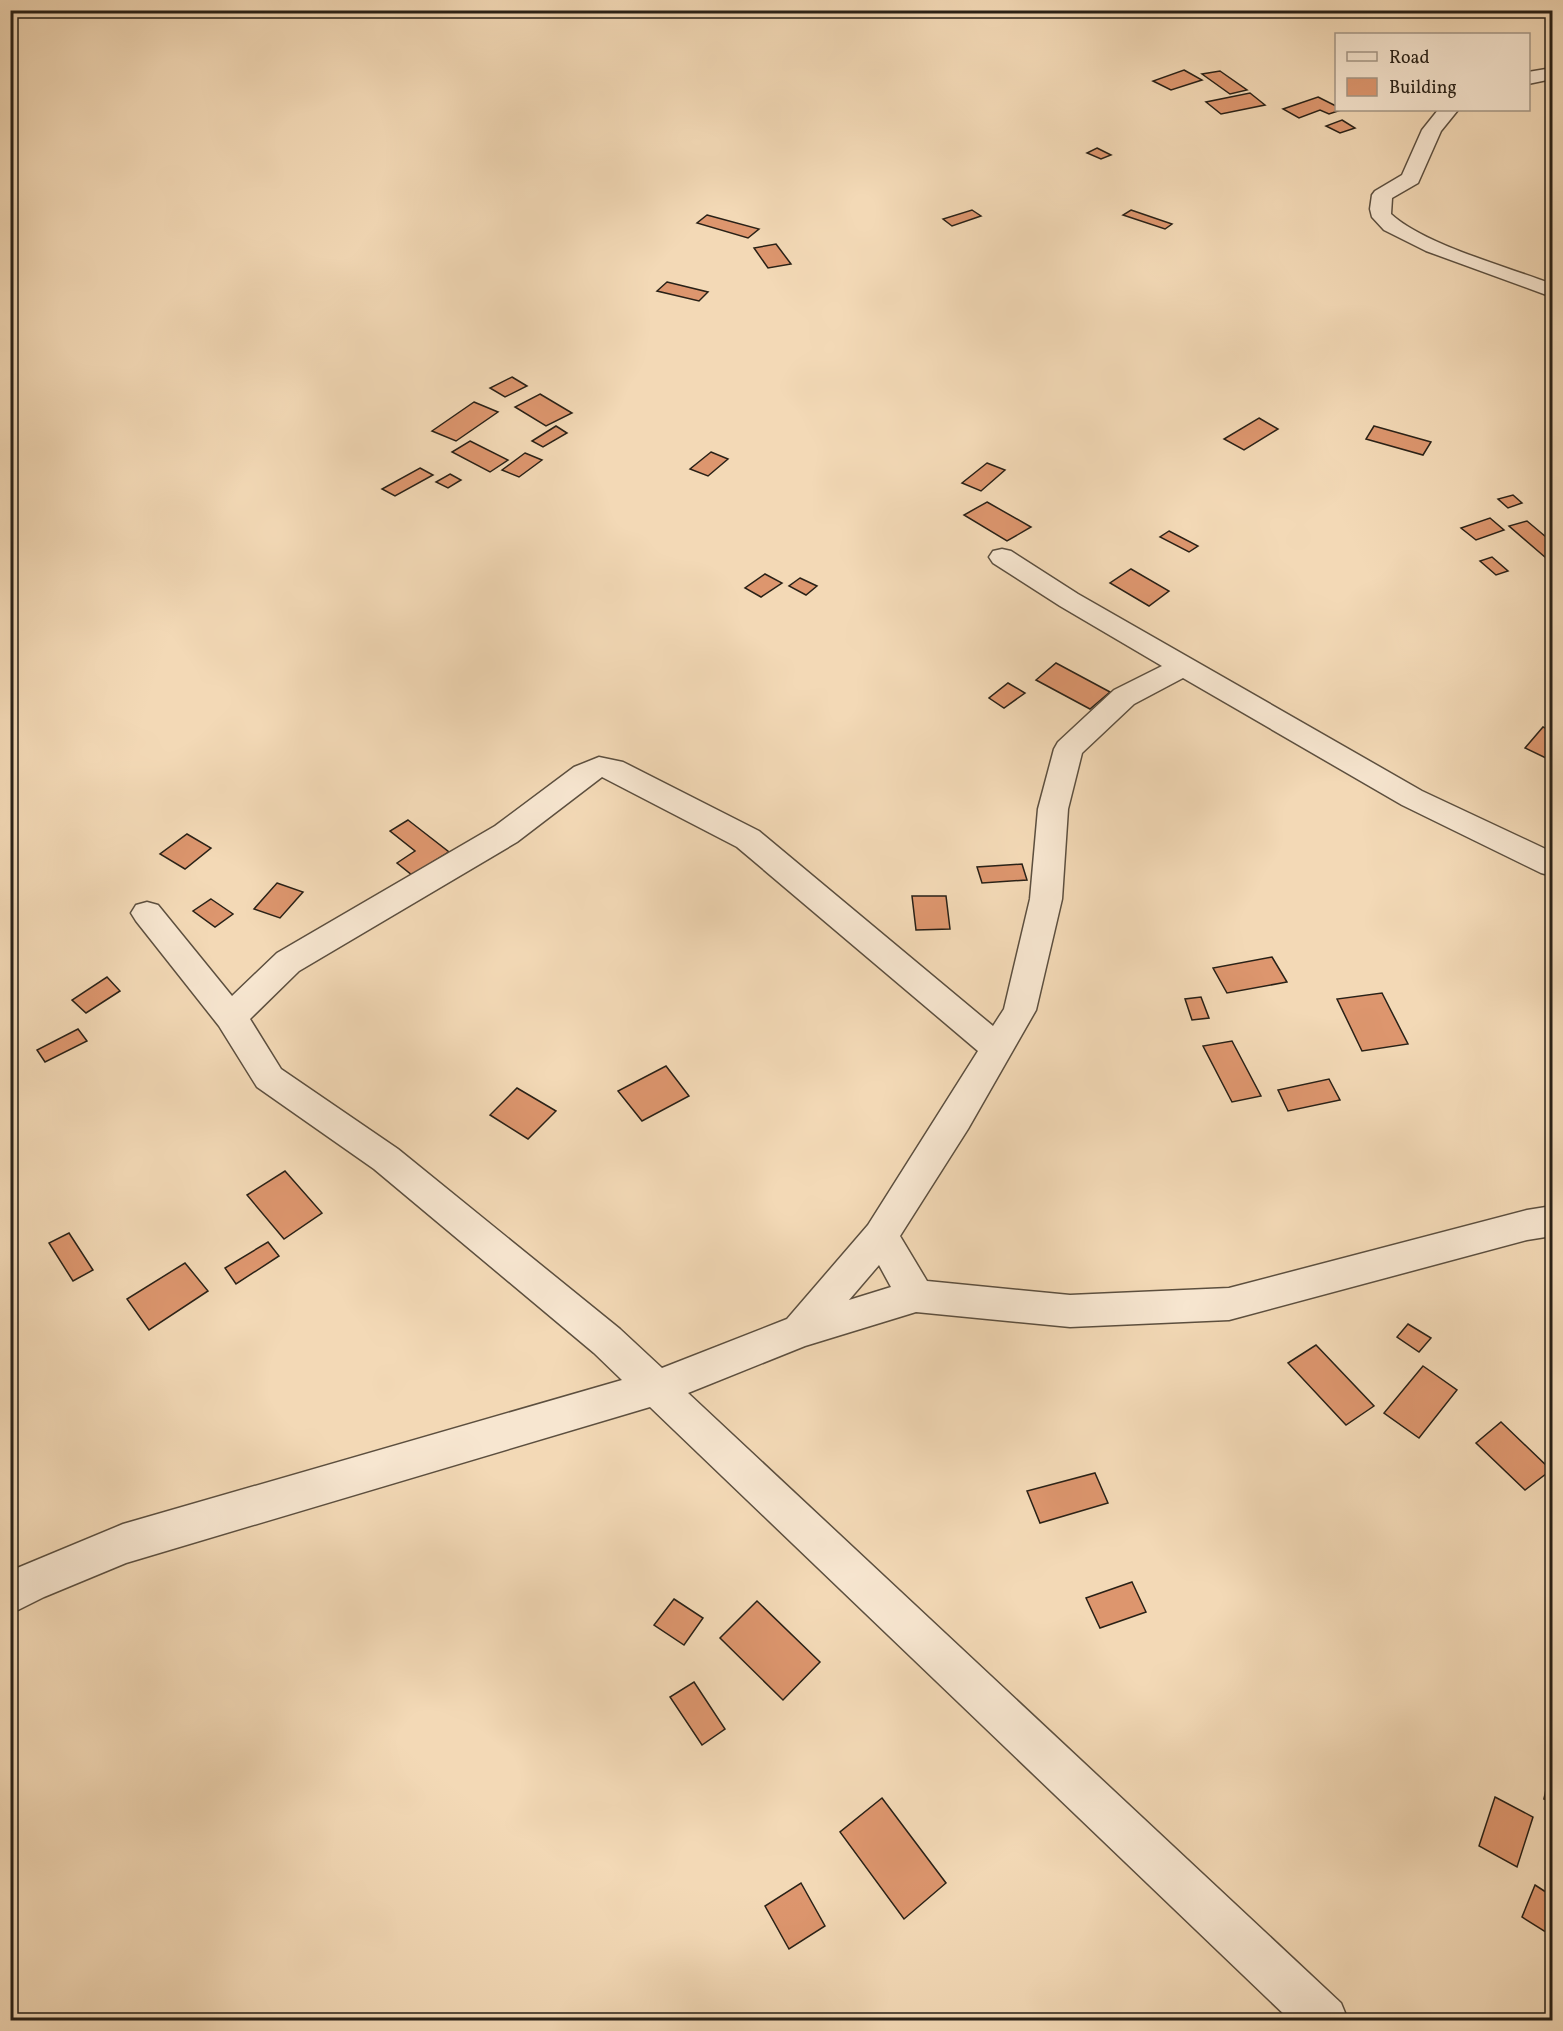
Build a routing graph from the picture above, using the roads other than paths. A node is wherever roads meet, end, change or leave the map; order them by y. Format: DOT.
graph roads {
  1 [pos="1552,74"];
  2 [pos="1530,78"];
  3 [pos="1447,111"];
  4 [pos="1552,291"];
  5 [pos="1002,558"];
  6 [pos="1182,667"];
  7 [pos="1552,865"];
  8 [pos="147,913"];
  9 [pos="231,1017"];
  10 [pos="998,1049"];
  11 [pos="1552,1221"];
  12 [pos="881,1236"];
  13 [pos="916,1296"];
  14 [pos="800,1331"];
  15 [pos="656,1388"];
  16 [pos="10,1594"];
  17 [pos="1324,2020"];
  1 -- 2 [label="street"];
  3 -- 4 [label="street"];
  5 -- 6 [label="street"];
  6 -- 7 [label="street"];
  6 -- 10 [label="street"];
  8 -- 9 [label="street"];
  9 -- 10 [label="street"];
  9 -- 15 [label="street"];
  10 -- 12 [label="street"];
  11 -- 13 [label="street"];
  12 -- 13 [label="street"];
  12 -- 14 [label="street"];
  13 -- 14 [label="street"];
  14 -- 15 [label="street"];
  15 -- 16 [label="street"];
  15 -- 17 [label="street"];
}
